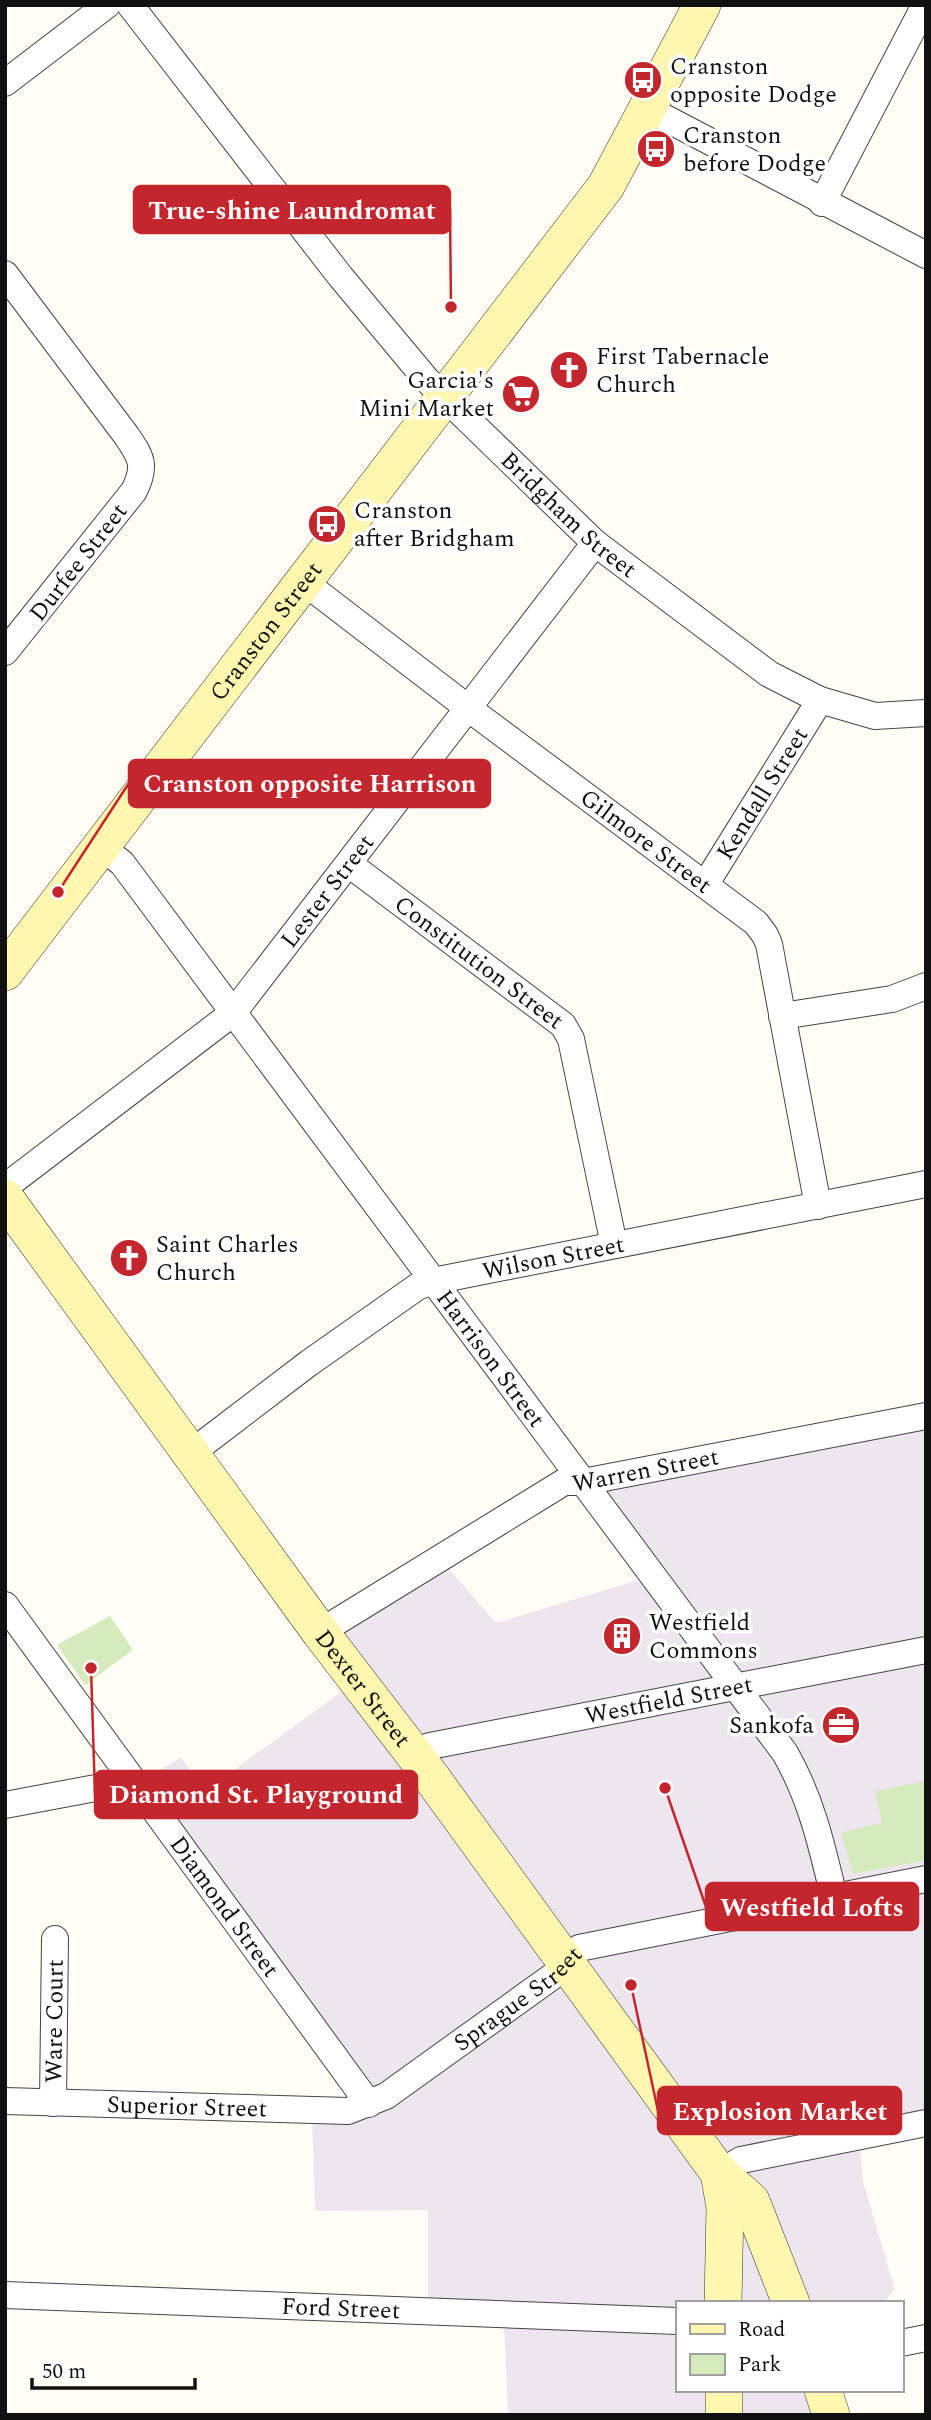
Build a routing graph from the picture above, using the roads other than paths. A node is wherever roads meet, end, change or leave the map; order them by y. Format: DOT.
graph roads {
  1 [pos="107,5"];
  2 [pos="130,5"];
  3 [pos="702,5"];
  4 [pos="925,5"];
  5 [pos="5,83"];
  6 [pos="648,109"];
  7 [pos="822,203"];
  8 [pos="926,256"];
  9 [pos="5,274"];
  10 [pos="444,397"];
  11 [pos="595,543"];
  12 [pos="304,582"];
  13 [pos="5,652"];
  14 [pos="820,701"];
  15 [pos="468,708"];
  16 [pos="926,713"];
  17 [pos="102,847"];
  18 [pos="349,864"];
  19 [pos="705,885"];
  20 [pos="5,972"];
  21 [pos="926,986"];
  22 [pos="233,1013"];
  23 [pos="782,1016"];
  24 [pos="926,1184"];
  25 [pos="5,1187"];
  26 [pos="5,1198"];
  27 [pos="818,1206"];
  28 [pos="614,1245"];
  29 [pos="433,1281"];
  30 [pos="926,1416"];
  31 [pos="191,1453"];
  32 [pos="583,1482"];
  33 [pos="5,1605"];
  34 [pos="320,1632"];
  35 [pos="926,1650"];
  36 [pos="737,1688"];
  37 [pos="413,1752"];
  38 [pos="130,1777"];
  39 [pos="5,1805"];
  40 [pos="926,1879"];
  41 [pos="834,1897"];
  42 [pos="55,1939"];
  43 [pos="565,1961"];
  44 [pos="5,2101"];
  45 [pos="53,2103"];
  46 [pos="369,2104"];
  47 [pos="926,2123"];
  48 [pos="719,2173"];
  49 [pos="5,2295"];
  50 [pos="723,2301"];
  51 [pos="790,2301"];
  52 [pos="676,2320"];
  53 [pos="926,2338"];
  54 [pos="903,2343"];
  55 [pos="724,2392"];
  56 [pos="824,2392"];
  57 [pos="724,2415"];
  58 [pos="831,2415"];
  1 -- 5 [label="street"];
  2 -- 10 [label="street, Bridgham Street"];
  3 -- 6 [label="street, Cranston Street"];
  4 -- 7 [label="street"];
  6 -- 7 [label="street"];
  6 -- 10 [label="street, Cranston Street"];
  7 -- 8 [label="street"];
  9 -- 13 [label="street, Durfee Street"];
  10 -- 11 [label="street, Bridgham Street"];
  10 -- 12 [label="street, Cranston Street"];
  11 -- 14 [label="street, Bridgham Street"];
  11 -- 15 [label="street, Lester Street"];
  12 -- 15 [label="street, Gilmore Street"];
  12 -- 17 [label="street, Cranston Street"];
  14 -- 16 [label="street, Bridgham Street"];
  14 -- 19 [label="street, Kendall Street"];
  15 -- 18 [label="street, Lester Street"];
  15 -- 19 [label="street, Gilmore Street"];
  17 -- 20 [label="street, Cranston Street"];
  17 -- 22 [label="street, Harrison Street"];
  18 -- 22 [label="street, Lester Street"];
  18 -- 28 [label="street, Constitution Street"];
  19 -- 23 [label="street, Gilmore Street"];
  21 -- 23 [label="street"];
  22 -- 25 [label="street, Lester Street"];
  22 -- 29 [label="street, Harrison Street"];
  23 -- 27 [label="street, Gilmore Street"];
  24 -- 27 [label="street, Wilson Street"];
  26 -- 31 [label="street, Dexter Street"];
  27 -- 28 [label="street, Wilson Street"];
  28 -- 29 [label="street, Wilson Street"];
  29 -- 31 [label="street, Wilson Street"];
  29 -- 32 [label="street, Harrison Street"];
  30 -- 32 [label="street, Warren Street"];
  31 -- 34 [label="street, Dexter Street"];
  32 -- 34 [label="street, Warren Street"];
  32 -- 36 [label="street, Harrison Street"];
  33 -- 38 [label="street, Diamond Street"];
  34 -- 37 [label="street, Dexter Street"];
  35 -- 36 [label="street, Westfield Street"];
  36 -- 37 [label="street, Westfield Street"];
  36 -- 41 [label="street, Harrison Street"];
  37 -- 43 [label="street, Dexter Street"];
  38 -- 39 [label="street"];
  38 -- 46 [label="street, Diamond Street"];
  40 -- 41 [label="street, Sprague Street"];
  41 -- 43 [label="street, Sprague Street"];
  42 -- 45 [label="street, Ware Court"];
  43 -- 46 [label="street, Sprague Street"];
  43 -- 48 [label="street, Dexter Street"];
  44 -- 45 [label="street, Superior Street"];
  45 -- 46 [label="street, Superior Street"];
  47 -- 48 [label="street"];
  48 -- 50 [label="street, Dexter Street"];
  48 -- 51 [label="street"];
  49 -- 52 [label="street, Ford Street"];
  53 -- 54 [label="street"];
  55 -- 57 [label="street"];
  56 -- 58 [label="street"];
}
